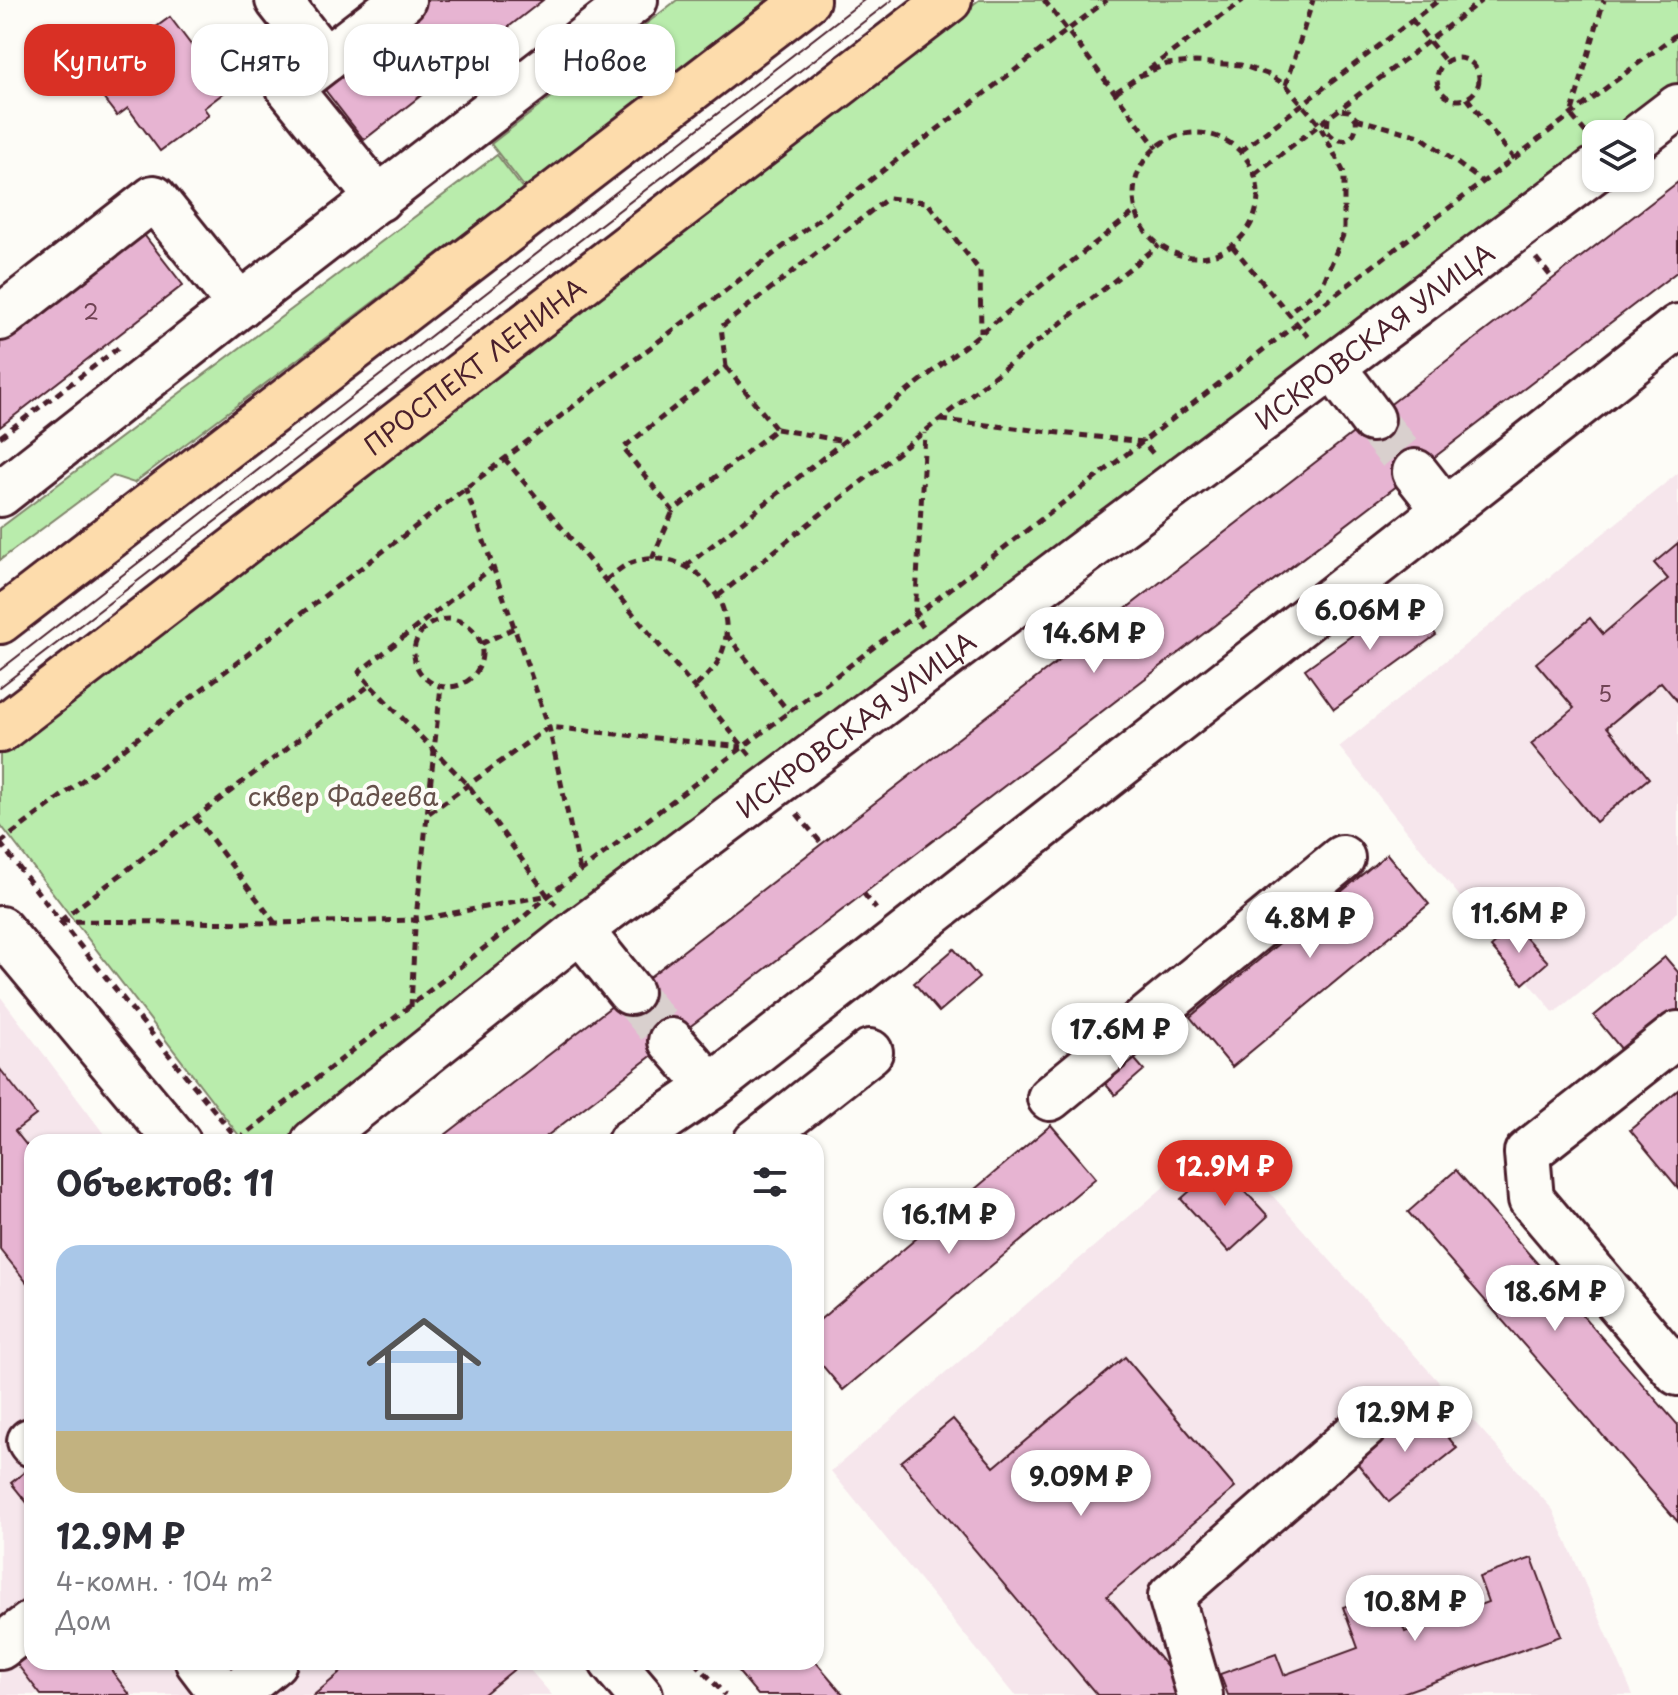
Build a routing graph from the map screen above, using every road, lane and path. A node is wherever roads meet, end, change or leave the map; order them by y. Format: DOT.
graph roads {
  1 [pos="278,0"];
  2 [pos="403,0"];
  3 [pos="635,0"];
  4 [pos="807,0"];
  5 [pos="949,0"];
  6 [pos="1044,0"];
  7 [pos="1107,0"];
  8 [pos="1243,0"];
  9 [pos="1313,0"];
  10 [pos="1439,0"];
  11 [pos="1482,0"];
  12 [pos="1604,0"];
  13 [pos="1412,20"];
  14 [pos="297,24"];
  15 [pos="1067,30"];
  16 [pos="1678,33"];
  17 [pos="1429,40"];
  18 [pos="328,58"];
  19 [pos="1446,62"];
  20 [pos="1139,76"];
  21 [pos="1286,85"];
  22 [pos="1116,92"];
  23 [pos="295,96"];
  24 [pos="1467,98"];
  25 [pos="1303,104"];
  26 [pos="1678,107"];
  27 [pos="1339,110"];
  28 [pos="1571,115"];
  29 [pos="1328,117"];
  30 [pos="1356,119"];
  31 [pos="1319,124"];
  32 [pos="1654,125"];
  33 [pos="1582,134"];
  34 [pos="1157,148"];
  35 [pos="1241,151"];
  36 [pos="1514,159"];
  37 [pos="1582,160"];
  38 [pos="1255,174"];
  39 [pos="1483,182"];
  40 [pos="379,199"];
  41 [pos="1137,210"];
  42 [pos="1159,245"];
  43 [pos="1232,246"];
  44 [pos="240,305"];
  45 [pos="0,318"];
  46 [pos="1678,327"];
  47 [pos="981,333"];
  48 [pos="726,367"];
  49 [pos="940,420"];
  50 [pos="776,429"];
  51 [pos="925,432"];
  52 [pos="844,441"];
  53 [pos="1143,442"];
  54 [pos="504,458"];
  55 [pos="1415,472"];
  56 [pos="465,487"];
  57 [pos="0,494"];
  58 [pos="1445,510"];
  59 [pos="673,511"];
  60 [pos="652,559"];
  61 [pos="686,566"];
  62 [pos="493,567"];
  63 [pos="606,580"];
  64 [pos="718,596"];
  65 [pos="915,616"];
  66 [pos="0,621"];
  67 [pos="425,624"];
  68 [pos="514,628"];
  69 [pos="726,634"];
  70 [pos="481,644"];
  71 [pos="370,685"];
  72 [pos="441,686"];
  73 [pos="694,688"];
  74 [pos="789,712"];
  75 [pos="549,727"];
  76 [pos="0,730"];
  77 [pos="743,747"];
  78 [pos="434,750"];
  79 [pos="469,786"];
  80 [pos="428,814"];
  81 [pos="195,817"];
  82 [pos="0,842"];
  83 [pos="1342,858"];
  84 [pos="580,871"];
  85 [pos="548,896"];
  86 [pos="416,920"];
  87 [pos="60,921"];
  88 [pos="275,923"];
  89 [pos="0,929"];
  90 [pos="580,930"];
  91 [pos="630,992"];
  92 [pos="410,1006"];
  93 [pos="1678,1034"];
  94 [pos="671,1041"];
  95 [pos="439,1043"];
  96 [pos="870,1052"];
  97 [pos="711,1087"];
  98 [pos="1050,1098"];
  99 [pos="171,1134"];
  100 [pos="232,1134"];
  101 [pos="247,1134"];
  102 [pos="324,1134"];
  103 [pos="642,1134"];
  104 [pos="766,1134"];
  105 [pos="1678,1373"];
  106 [pos="1365,1426"];
  107 [pos="24,1629"];
  108 [pos="0,1647"];
  109 [pos="204,1670"];
  110 [pos="264,1670"];
  111 [pos="619,1670"];
  112 [pos="702,1670"];
  113 [pos="223,1695"];
  114 [pos="234,1695"];
  115 [pos="640,1695"];
  116 [pos="725,1695"];
  117 [pos="1200,1695"];
  1 -- 14 [label="street"];
  2 -- 18 [label="street"];
  3 -- 40 [label="street"];
  4 -- 66 [label="main road"];
  5 -- 76 [label="main road, ПРОСПЕКТ ЛЕНИНА"];
  6 -- 15 [label="path"];
  7 -- 15 [label="path"];
  8 -- 20 [label="path"];
  9 -- 21 [label="path"];
  10 -- 13 [label="path"];
  11 -- 17 [label="path"];
  12 -- 28 [label="path"];
  13 -- 17 [label="path"];
  13 -- 25 [label="path"];
  15 -- 34 [label="path"];
  15 -- 54 [label="path"];
  16 -- 28 [label="path"];
  17 -- 19 [label="path"];
  17 -- 27 [label="path"];
  19 -- 24 [label="path"];
  19 -- 24 [label="path"];
  20 -- 21 [label="path"];
  20 -- 22 [label="path"];
  21 -- 25 [label="path"];
  23 -- 40 [label="street"];
  24 -- 36 [label="path"];
  25 -- 31 [label="path"];
  25 -- 35 [label="path"];
  26 -- 32 [label="street"];
  27 -- 29 [label="path"];
  27 -- 30 [label="path"];
  28 -- 33 [label="path"];
  28 -- 36 [label="path"];
  29 -- 30 [label="path"];
  29 -- 31 [label="path"];
  30 -- 39 [label="path"];
  31 -- 38 [label="path"];
  31 -- 43 [label="path"];
  34 -- 35 [label="path"];
  34 -- 41 [label="path"];
  35 -- 38 [label="path"];
  36 -- 39 [label="path"];
  37 -- 90 [label="street, ИСКРОВСКАЯ УЛИЦА"];
  38 -- 43 [label="path"];
  39 -- 53 [label="path"];
  40 -- 44 [label="street"];
  41 -- 42 [label="path"];
  41 -- 47 [label="path"];
  42 -- 43 [label="path"];
  42 -- 49 [label="path"];
  44 -- 45 [label="street"];
  44 -- 57 [label="street"];
  46 -- 58 [label="street"];
  47 -- 48 [label="path"];
  47 -- 52 [label="path"];
  48 -- 50 [label="path"];
  48 -- 59 [label="path"];
  49 -- 51 [label="path"];
  49 -- 53 [label="path"];
  50 -- 52 [label="path"];
  50 -- 59 [label="path"];
  51 -- 64 [label="path"];
  51 -- 65 [label="path"];
  52 -- 61 [label="path"];
  53 -- 65 [label="path"];
  54 -- 56 [label="path"];
  54 -- 63 [label="path"];
  55 -- 58 [label="street"];
  56 -- 62 [label="path"];
  56 -- 82 [label="path"];
  58 -- 97 [label="street"];
  59 -- 60 [label="path"];
  60 -- 61 [label="path"];
  60 -- 63 [label="path"];
  61 -- 64 [label="path"];
  62 -- 67 [label="path"];
  62 -- 68 [label="path"];
  63 -- 73 [label="path"];
  64 -- 69 [label="path"];
  65 -- 74 [label="path"];
  67 -- 70 [label="path"];
  67 -- 71 [label="path"];
  67 -- 72 [label="path"];
  68 -- 70 [label="path"];
  68 -- 75 [label="path"];
  69 -- 73 [label="path"];
  69 -- 74 [label="path"];
  70 -- 72 [label="path"];
  71 -- 78 [label="path"];
  71 -- 81 [label="path"];
  72 -- 78 [label="path"];
  73 -- 77 [label="path"];
  74 -- 77 [label="path"];
  75 -- 77 [label="path"];
  75 -- 79 [label="path"];
  75 -- 84 [label="path"];
  77 -- 84 [label="path"];
  78 -- 79 [label="path"];
  78 -- 80 [label="path"];
  79 -- 80 [label="path"];
  79 -- 85 [label="path"];
  80 -- 86 [label="path"];
  81 -- 87 [label="path"];
  81 -- 88 [label="path"];
  82 -- 87 [label="path"];
  83 -- 98 [label="street"];
  84 -- 85 [label="path"];
  85 -- 86 [label="path"];
  85 -- 92 [label="path"];
  86 -- 88 [label="path"];
  86 -- 92 [label="path"];
  87 -- 88 [label="path"];
  87 -- 100 [label="path"];
  89 -- 99 [label="street"];
  90 -- 91 [label="street"];
  90 -- 95 [label="street, ИСКРОВСКАЯ УЛИЦА"];
  92 -- 95 [label="path"];
  92 -- 101 [label="path"];
  93 -- 105 [label="street"];
  94 -- 97 [label="street"];
  95 -- 102 [label="street, ИСКРОВСКАЯ УЛИЦА"];
  96 -- 104 [label="street"];
  97 -- 103 [label="street"];
  106 -- 117 [label="street"];
  107 -- 108 [label="street"];
  109 -- 113 [label="street"];
  110 -- 114 [label="street"];
  111 -- 115 [label="street"];
  112 -- 116 [label="path"];
}
